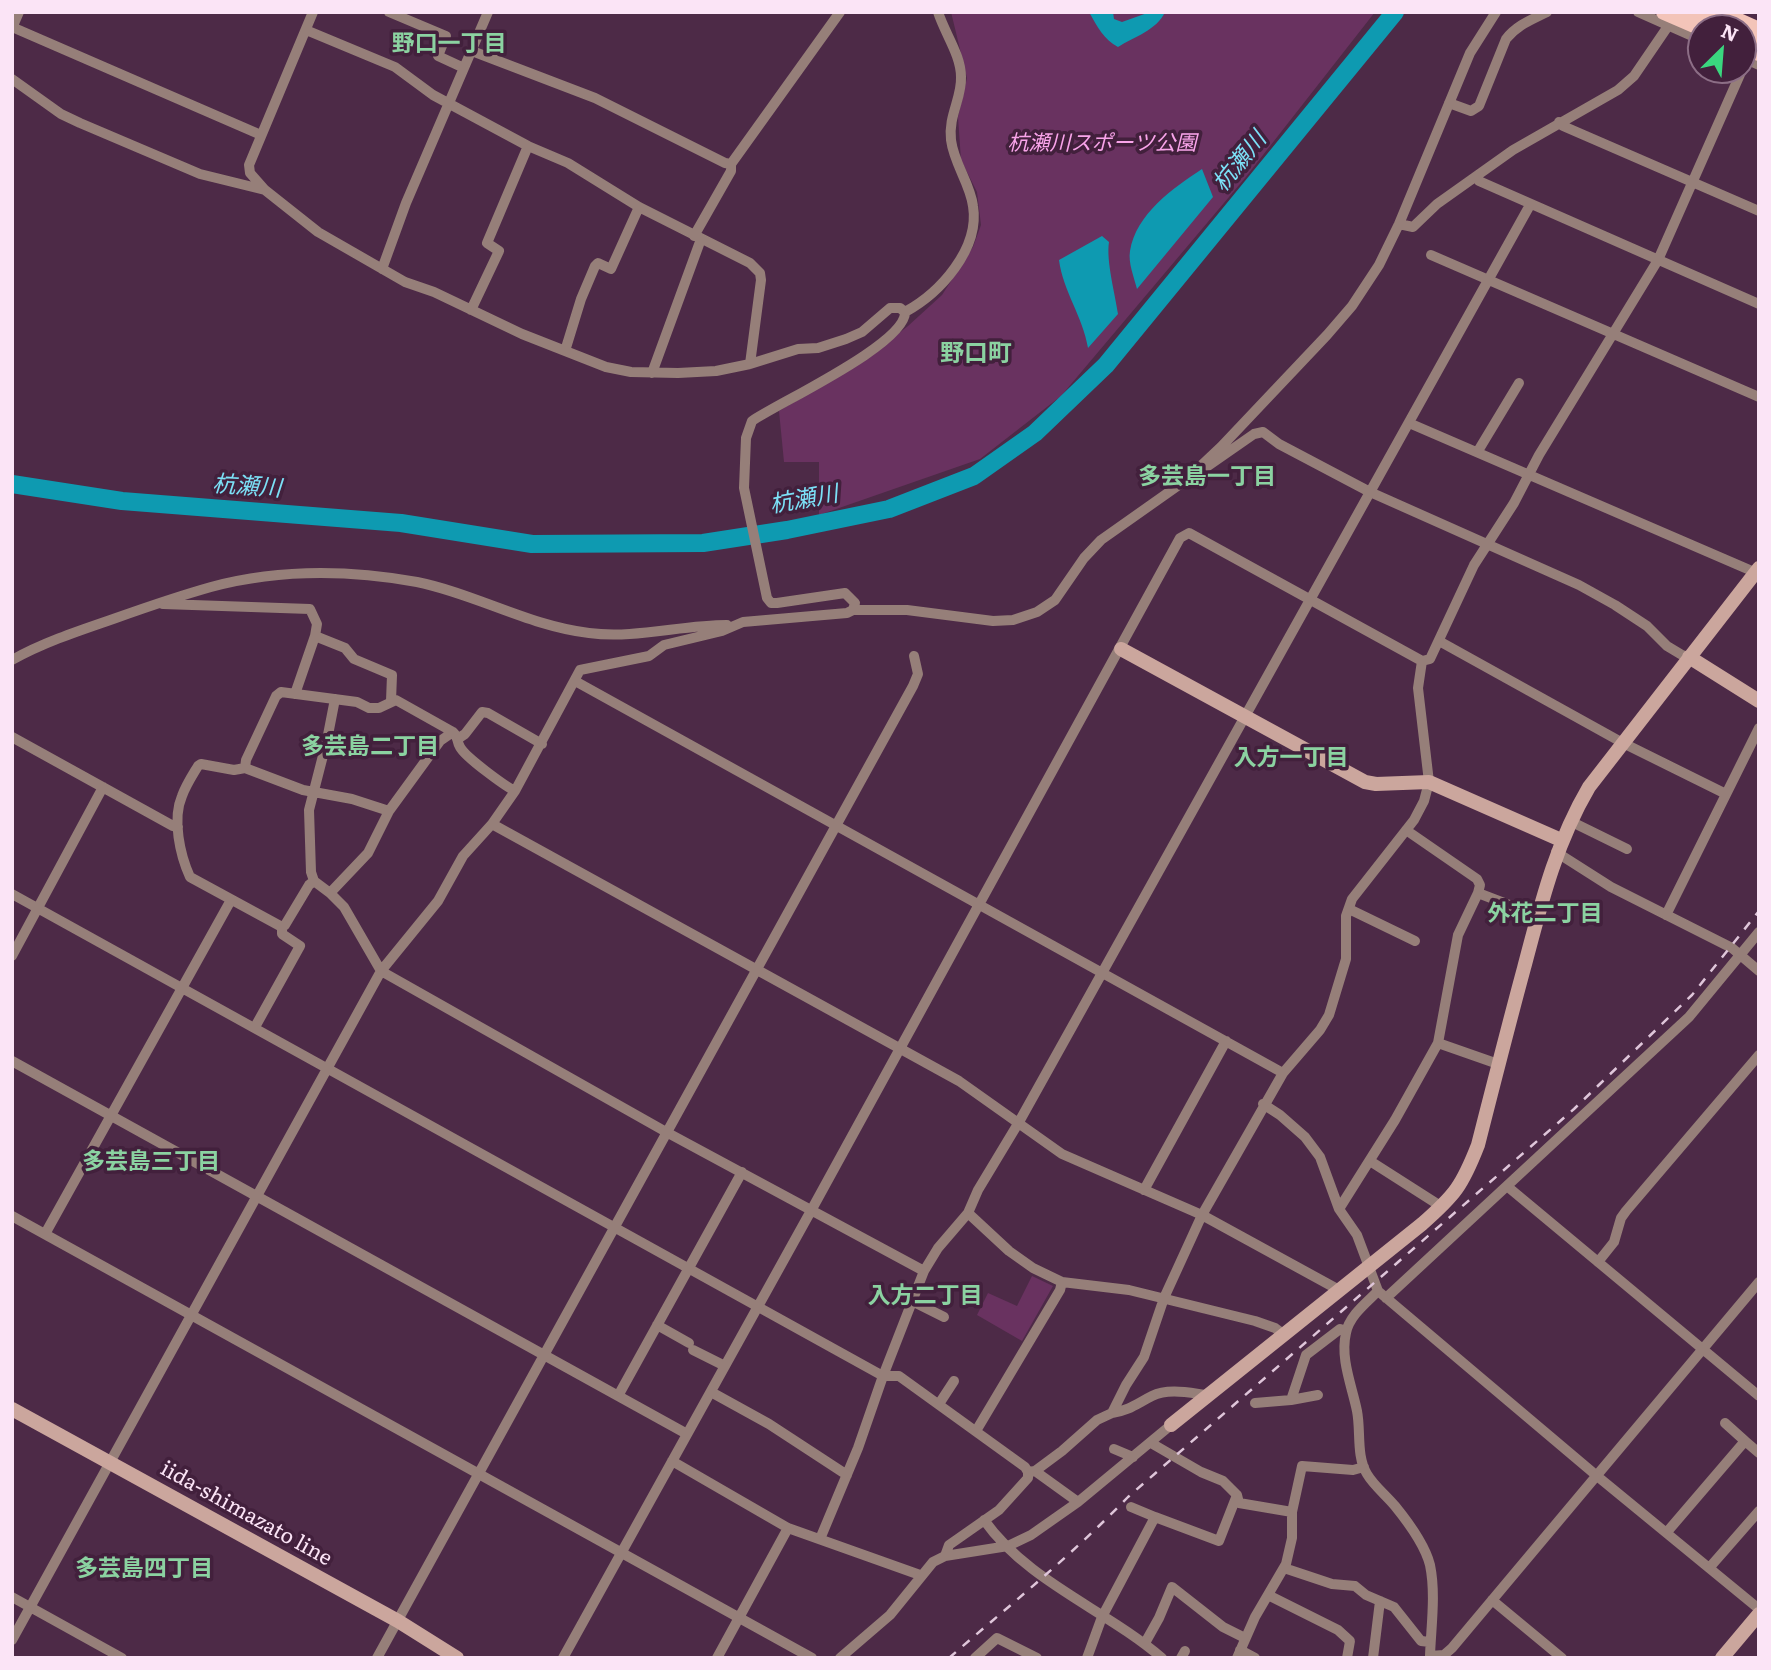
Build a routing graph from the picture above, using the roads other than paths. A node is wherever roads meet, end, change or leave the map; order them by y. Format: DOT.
graph roads {
  1 [pos="19,12"];
  2 [pos="313,12"];
  3 [pos="389,12"];
  4 [pos="488,12"];
  5 [pos="840,12"];
  6 [pos="938,12"];
  7 [pos="1496,12"];
  8 [pos="1547,12"];
  9 [pos="1638,12"];
  10 [pos="1678,12"];
  11 [pos="1666,19"];
  12 [pos="1687,24"];
  13 [pos="12,27"];
  14 [pos="306,30"];
  15 [pos="1687,32"];
  16 [pos="472,51"];
  17 [pos="464,68"];
  18 [pos="12,79"];
  19 [pos="1735,84"];
  20 [pos="1449,103"];
  21 [pos="450,104"];
  22 [pos="1559,122"];
  23 [pos="261,135"];
  24 [pos="528,146"];
  25 [pos="731,164"];
  26 [pos="1477,176"];
  27 [pos="1693,183"];
  28 [pos="265,190"];
  29 [pos="1530,205"];
  30 [pos="639,208"];
  31 [pos="1759,211"];
  32 [pos="1399,224"];
  33 [pos="697,237"];
  34 [pos="1431,256"];
  35 [pos="1658,260"];
  36 [pos="383,269"];
  37 [pos="1489,279"];
  38 [pos="1759,304"];
  39 [pos="471,310"];
  40 [pos="905,313"];
  41 [pos="1614,334"];
  42 [pos="565,351"];
  43 [pos="750,364"];
  44 [pos="652,373"];
  45 [pos="1518,383"];
  46 [pos="1759,397"];
  47 [pos="1409,423"];
  48 [pos="1478,451"];
  49 [pos="1529,475"];
  50 [pos="1186,480"];
  51 [pos="1370,492"];
  52 [pos="1488,544"];
  53 [pos="1758,571"];
  54 [pos="1311,600"];
  55 [pos="159,603"];
  56 [pos="853,610"];
  57 [pos="732,625"];
  58 [pos="315,636"];
  59 [pos="1439,641"];
  60 [pos="1121,649"];
  61 [pos="914,656"];
  62 [pos="1689,657"];
  63 [pos="12,660"];
  64 [pos="1422,661"];
  65 [pos="575,681"];
  66 [pos="295,694"];
  67 [pos="335,699"];
  68 [pos="391,701"];
  69 [pos="1759,701"];
  70 [pos="1244,716"];
  71 [pos="1759,728"];
  72 [pos="456,735"];
  73 [pos="12,737"];
  74 [pos="1623,743"];
  75 [pos="542,744"];
  76 [pos="245,768"];
  77 [pos="1429,782"];
  78 [pos="103,787"];
  79 [pos="314,790"];
  80 [pos="515,791"];
  81 [pos="1726,794"];
  82 [pos="389,811"];
  83 [pos="1570,821"];
  84 [pos="492,824"];
  85 [pos="836,824"];
  86 [pos="178,827"];
  87 [pos="1406,830"];
  88 [pos="1559,846"];
  89 [pos="1627,849"];
  90 [pos="314,881"];
  91 [pos="330,893"];
  92 [pos="1478,893"];
  93 [pos="12,894"];
  94 [pos="231,900"];
  95 [pos="979,904"];
  96 [pos="39,908"];
  97 [pos="1349,909"];
  98 [pos="1666,915"];
  99 [pos="1538,916"];
  100 [pos="282,927"];
  101 [pos="1759,932"];
  102 [pos="1415,941"];
  103 [pos="1741,955"];
  104 [pos="12,956"];
  105 [pos="381,971"];
  106 [pos="756,971"];
  107 [pos="1101,971"];
  108 [pos="1759,971"];
  109 [pos="182,987"];
  110 [pos="255,1027"];
  111 [pos="1226,1041"];
  112 [pos="1438,1043"];
  113 [pos="901,1048"];
  114 [pos="1759,1055"];
  115 [pos="12,1061"];
  116 [pos="1498,1064"];
  117 [pos="329,1067"];
  118 [pos="1283,1073"];
  119 [pos="1263,1104"];
  120 [pos="111,1115"];
  121 [pos="1019,1122"];
  122 [pos="668,1133"];
  123 [pos="1370,1161"];
  124 [pos="742,1172"];
  125 [pos="1508,1187"];
  126 [pos="1144,1190"];
  127 [pos="257,1196"];
  128 [pos="1441,1207"];
  129 [pos="812,1209"];
  130 [pos="1339,1209"];
  131 [pos="968,1213"];
  132 [pos="1202,1215"];
  133 [pos="12,1216"];
  134 [pos="614,1228"];
  135 [pos="45,1234"];
  136 [pos="1598,1262"];
  137 [pos="1368,1267"];
  138 [pos="689,1268"];
  139 [pos="924,1271"];
  140 [pos="1062,1282"];
  141 [pos="1759,1282"];
  142 [pos="1339,1290"];
  143 [pos="1378,1291"];
  144 [pos="1164,1298"];
  145 [pos="1386,1298"];
  146 [pos="912,1301"];
  147 [pos="759,1306"];
  148 [pos="191,1314"];
  149 [pos="944,1317"];
  150 [pos="657,1325"];
  151 [pos="1346,1331"];
  152 [pos="1283,1334"];
  153 [pos="1702,1349"];
  154 [pos="544,1356"];
  155 [pos="725,1366"];
  156 [pos="883,1376"];
  157 [pos="954,1381"];
  158 [pos="711,1392"];
  159 [pos="1207,1395"];
  160 [pos="1318,1395"];
  161 [pos="618,1396"];
  162 [pos="1759,1396"];
  163 [pos="1291,1400"];
  164 [pos="1255,1403"];
  165 [pos="939,1404"];
  166 [pos="12,1409"];
  167 [pos="1112,1413"];
  168 [pos="1725,1423"];
  169 [pos="1171,1425"];
  170 [pos="976,1431"];
  171 [pos="687,1434"];
  172 [pos="1745,1441"];
  173 [pos="1151,1443"];
  174 [pos="1114,1449"];
  175 [pos="1759,1453"];
  176 [pos="1133,1457"];
  177 [pos="672,1461"];
  178 [pos="110,1463"];
  179 [pos="1364,1467"];
  180 [pos="1032,1471"];
  181 [pos="479,1474"];
  182 [pos="847,1475"];
  183 [pos="1597,1476"];
  184 [pos="1237,1495"];
  185 [pos="1078,1502"];
  186 [pos="1131,1507"];
  187 [pos="1759,1511"];
  188 [pos="1292,1512"];
  189 [pos="1155,1517"];
  190 [pos="984,1520"];
  191 [pos="788,1528"];
  192 [pos="1667,1532"];
  193 [pos="820,1539"];
  194 [pos="1008,1546"];
  195 [pos="622,1552"];
  196 [pos="945,1556"];
  197 [pos="1710,1567"];
  198 [pos="1284,1568"];
  199 [pos="920,1576"];
  200 [pos="1268,1595"];
  201 [pos="12,1597"];
  202 [pos="1492,1600"];
  203 [pos="1380,1601"];
  204 [pos="31,1607"];
  205 [pos="1759,1609"];
  206 [pos="1759,1614"];
  207 [pos="1102,1616"];
  208 [pos="739,1617"];
  209 [pos="398,1620"];
  210 [pos="1245,1639"];
  211 [pos="12,1640"];
  212 [pos="1430,1642"];
  213 [pos="1145,1643"];
  214 [pos="1238,1654"];
  215 [pos="1430,1657"];
  216 [pos="121,1658"];
  217 [pos="377,1658"];
  218 [pos="457,1658"];
  219 [pos="563,1658"];
  220 [pos="717,1658"];
  221 [pos="812,1658"];
  222 [pos="840,1658"];
  223 [pos="975,1658"];
  224 [pos="1037,1658"];
  225 [pos="1087,1658"];
  226 [pos="1162,1658"];
  227 [pos="1255,1658"];
  228 [pos="1346,1658"];
  229 [pos="1373,1658"];
  230 [pos="1562,1658"];
  231 [pos="1722,1658"];
  1 -- 13 [label="street"];
  2 -- 14 [label="street"];
  3 -- 17 [label="street"];
  4 -- 16 [label="street"];
  5 -- 25 [label="street"];
  6 -- 40 [label="street"];
  7 -- 20 [label="street"];
  8 -- 20 [label="street"];
  9 -- 11 [label="street"];
  10 -- 11 [label="street"];
  11 -- 12 [label="main road, bridge"];
  11 -- 15 [label="street"];
  11 -- 22 [label="street"];
  13 -- 23 [label="street"];
  14 -- 21 [label="street"];
  14 -- 23 [label="street"];
  16 -- 17 [label="street"];
  16 -- 25 [label="street"];
  17 -- 21 [label="street"];
  18 -- 28 [label="street"];
  19 -- 27 [label="street"];
  20 -- 32 [label="street"];
  21 -- 24 [label="street"];
  21 -- 36 [label="street"];
  22 -- 26 [label="street"];
  22 -- 27 [label="street"];
  23 -- 28 [label="street"];
  24 -- 30 [label="street"];
  24 -- 39 [label="street"];
  25 -- 33 [label="street"];
  26 -- 29 [label="street"];
  26 -- 32 [label="street"];
  27 -- 31 [label="street"];
  27 -- 35 [label="street"];
  28 -- 36 [label="street"];
  29 -- 35 [label="street"];
  29 -- 37 [label="street"];
  30 -- 33 [label="street"];
  30 -- 42 [label="street"];
  32 -- 50 [label="street"];
  33 -- 43 [label="street"];
  33 -- 44 [label="street"];
  34 -- 37 [label="street"];
  35 -- 38 [label="street"];
  35 -- 41 [label="street"];
  36 -- 39 [label="street"];
  37 -- 41 [label="street"];
  37 -- 47 [label="street"];
  39 -- 42 [label="street"];
  40 -- 43 [label="street"];
  40 -- 56 [label="street"];
  41 -- 46 [label="street"];
  41 -- 49 [label="street"];
  42 -- 44 [label="street"];
  43 -- 44 [label="street"];
  45 -- 48 [label="street"];
  47 -- 48 [label="street"];
  47 -- 51 [label="street"];
  48 -- 49 [label="street"];
  49 -- 52 [label="street"];
  49 -- 53 [label="street"];
  50 -- 51 [label="street"];
  50 -- 56 [label="street"];
  51 -- 52 [label="street"];
  51 -- 54 [label="street"];
  52 -- 59 [label="street"];
  52 -- 62 [label="street"];
  53 -- 62 [label="street"];
  54 -- 60 [label="street"];
  54 -- 64 [label="street"];
  54 -- 70 [label="street"];
  55 -- 57 [label="street"];
  55 -- 58 [label="street"];
  55 -- 63 [label="street"];
  56 -- 57 [label="street"];
  57 -- 65 [label="street"];
  58 -- 66 [label="street"];
  58 -- 68 [label="street"];
  59 -- 64 [label="street"];
  59 -- 74 [label="street"];
  60 -- 70 [label="street"];
  60 -- 95 [label="street"];
  61 -- 85 [label="street"];
  62 -- 69 [label="street"];
  62 -- 74 [label="street"];
  64 -- 77 [label="street"];
  65 -- 75 [label="street"];
  65 -- 85 [label="street"];
  66 -- 67 [label="street"];
  66 -- 76 [label="street"];
  67 -- 68 [label="street"];
  67 -- 79 [label="street"];
  68 -- 72 [label="street"];
  70 -- 77 [label="street"];
  70 -- 107 [label="street"];
  71 -- 81 [label="street"];
  72 -- 75 [label="street"];
  72 -- 80 [label="street"];
  72 -- 82 [label="street"];
  73 -- 78 [label="street"];
  74 -- 81 [label="street"];
  74 -- 83 [label="street"];
  75 -- 80 [label="street"];
  76 -- 79 [label="street"];
  76 -- 86 [label="street"];
  77 -- 87 [label="street"];
  77 -- 88 [label="street"];
  78 -- 86 [label="street"];
  78 -- 96 [label="street"];
  79 -- 82 [label="street"];
  79 -- 90 [label="street"];
  80 -- 84 [label="street"];
  81 -- 98 [label="street"];
  82 -- 91 [label="street"];
  83 -- 88 [label="street"];
  83 -- 89 [label="street"];
  84 -- 105 [label="street"];
  84 -- 106 [label="street"];
  85 -- 95 [label="street"];
  85 -- 106 [label="street"];
  86 -- 94 [label="street"];
  87 -- 92 [label="street"];
  87 -- 97 [label="street"];
  88 -- 98 [label="street"];
  88 -- 99 [label="street"];
  90 -- 91 [label="street"];
  90 -- 100 [label="street"];
  91 -- 105 [label="street"];
  92 -- 99 [label="street"];
  92 -- 112 [label="street"];
  93 -- 96 [label="street"];
  94 -- 100 [label="street"];
  94 -- 109 [label="street"];
  95 -- 107 [label="street"];
  95 -- 113 [label="street"];
  96 -- 104 [label="street"];
  96 -- 109 [label="street"];
  97 -- 102 [label="street"];
  97 -- 118 [label="street"];
  98 -- 103 [label="street"];
  99 -- 116 [label="street"];
  100 -- 110 [label="street"];
  101 -- 103 [label="street"];
  103 -- 108 [label="street"];
  103 -- 125 [label="street"];
  105 -- 117 [label="street"];
  105 -- 122 [label="street"];
  106 -- 113 [label="street"];
  106 -- 122 [label="street"];
  107 -- 111 [label="street"];
  107 -- 121 [label="street"];
  109 -- 110 [label="street"];
  109 -- 120 [label="street"];
  110 -- 117 [label="street"];
  111 -- 118 [label="street"];
  111 -- 126 [label="street"];
  112 -- 116 [label="street"];
  112 -- 123 [label="street"];
  113 -- 121 [label="street"];
  113 -- 129 [label="street"];
  114 -- 136 [label="street"];
  115 -- 120 [label="street"];
  116 -- 128 [label="street"];
  117 -- 127 [label="street"];
  117 -- 134 [label="street"];
  118 -- 119 [label="street"];
  119 -- 130 [label="street"];
  119 -- 132 [label="street"];
  120 -- 127 [label="street"];
  120 -- 135 [label="street"];
  121 -- 126 [label="street"];
  121 -- 131 [label="street"];
  122 -- 124 [label="street"];
  122 -- 134 [label="street"];
  123 -- 128 [label="street"];
  123 -- 130 [label="street"];
  124 -- 129 [label="street"];
  124 -- 138 [label="street"];
  125 -- 136 [label="street"];
  125 -- 145 [label="street"];
  126 -- 132 [label="street"];
  127 -- 148 [label="street"];
  127 -- 154 [label="street"];
  128 -- 137 [label="street"];
  129 -- 139 [label="street"];
  129 -- 147 [label="street"];
  130 -- 137 [label="street"];
  131 -- 139 [label="street"];
  131 -- 140 [label="street"];
  132 -- 142 [label="street"];
  132 -- 144 [label="street"];
  133 -- 135 [label="street"];
  134 -- 138 [label="street"];
  134 -- 154 [label="street"];
  135 -- 148 [label="street"];
  136 -- 153 [label="street"];
  137 -- 142 [label="street"];
  137 -- 143 [label="street"];
  138 -- 147 [label="street"];
  138 -- 150 [label="street"];
  139 -- 146 [label="street"];
  140 -- 144 [label="street"];
  140 -- 170 [label="street"];
  141 -- 153 [label="street"];
  142 -- 152 [label="street"];
  143 -- 145 [label="street"];
  143 -- 151 [label="street"];
  144 -- 152 [label="street"];
  144 -- 167 [label="street"];
  145 -- 183 [label="street"];
  146 -- 149 [label="street"];
  146 -- 156 [label="street"];
  147 -- 155 [label="street"];
  147 -- 156 [label="street"];
  148 -- 178 [label="street"];
  148 -- 181 [label="street"];
  150 -- 155 [label="street"];
  150 -- 161 [label="street"];
  151 -- 163 [label="street"];
  151 -- 179 [label="street"];
  152 -- 159 [label="street"];
  153 -- 162 [label="street"];
  153 -- 183 [label="street"];
  154 -- 161 [label="street"];
  154 -- 181 [label="street"];
  155 -- 158 [label="street"];
  156 -- 165 [label="street"];
  156 -- 182 [label="street"];
  157 -- 165 [label="street"];
  158 -- 171 [label="street"];
  158 -- 182 [label="street"];
  159 -- 167 [label="street"];
  159 -- 169 [label="street"];
  160 -- 163 [label="street"];
  161 -- 171 [label="street"];
  163 -- 164 [label="street"];
  165 -- 170 [label="street"];
  166 -- 178 [label="street, iida-shimazato line"];
  167 -- 180 [label="street"];
  168 -- 172 [label="street"];
  169 -- 173 [label="street"];
  170 -- 180 [label="street"];
  171 -- 177 [label="street"];
  172 -- 175 [label="street"];
  172 -- 192 [label="street"];
  173 -- 176 [label="street"];
  173 -- 184 [label="street"];
  174 -- 176 [label="street"];
  176 -- 185 [label="street"];
  177 -- 191 [label="street"];
  177 -- 195 [label="street"];
  178 -- 204 [label="street"];
  178 -- 209 [label="street, iida-shimazato line"];
  179 -- 188 [label="street"];
  179 -- 212 [label="street"];
  180 -- 185 [label="street"];
  180 -- 190 [label="street"];
  181 -- 195 [label="street"];
  181 -- 209 [label="street"];
  182 -- 193 [label="street"];
  183 -- 192 [label="street"];
  183 -- 202 [label="street"];
  184 -- 188 [label="street"];
  184 -- 189 [label="street"];
  185 -- 194 [label="street"];
  186 -- 189 [label="street"];
  187 -- 197 [label="street"];
  188 -- 198 [label="street"];
  189 -- 207 [label="street"];
  190 -- 194 [label="street"];
  190 -- 196 [label="street"];
  191 -- 193 [label="street"];
  191 -- 208 [label="street"];
  192 -- 197 [label="street"];
  193 -- 199 [label="street"];
  194 -- 196 [label="street"];
  194 -- 207 [label="street"];
  195 -- 208 [label="street"];
  195 -- 219 [label="street"];
  196 -- 199 [label="street"];
  197 -- 205 [label="street"];
  198 -- 200 [label="street"];
  198 -- 203 [label="street"];
  199 -- 222 [label="street"];
  200 -- 210 [label="street"];
  200 -- 228 [label="street"];
  201 -- 204 [label="street"];
  202 -- 215 [label="street"];
  202 -- 230 [label="street"];
  203 -- 212 [label="street"];
  203 -- 229 [label="street"];
  204 -- 211 [label="street"];
  204 -- 216 [label="street"];
  206 -- 231 [label="street"];
  207 -- 213 [label="street"];
  207 -- 225 [label="street"];
  208 -- 220 [label="street"];
  208 -- 221 [label="street"];
  209 -- 217 [label="street"];
  209 -- 218 [label="street, iida-shimazato line"];
  210 -- 213 [label="street"];
  210 -- 214 [label="street"];
  212 -- 215 [label="street"];
  213 -- 226 [label="street"];
  214 -- 227 [label="street"];
  223 -- 224 [label="street"];
}
